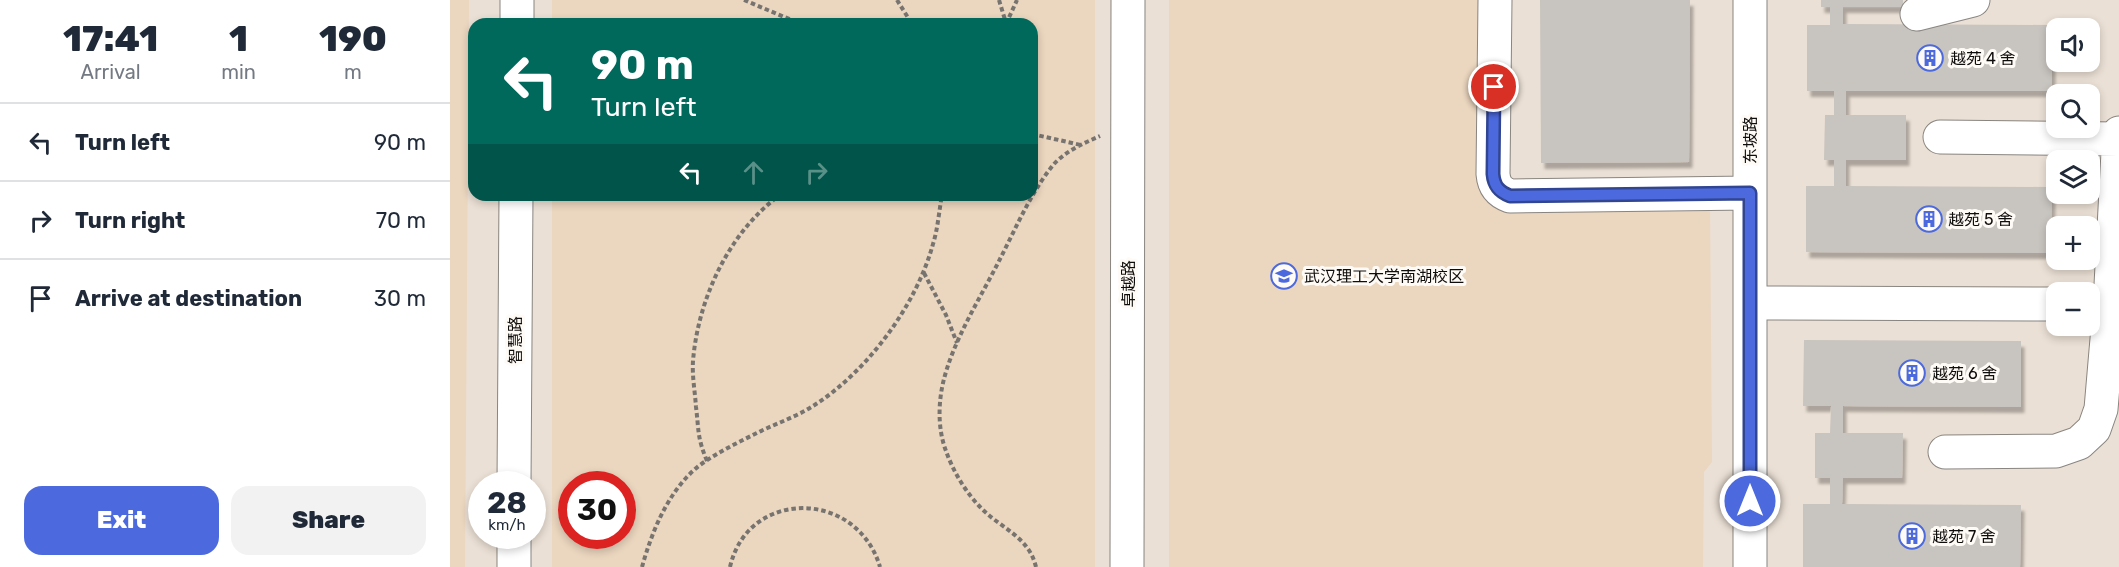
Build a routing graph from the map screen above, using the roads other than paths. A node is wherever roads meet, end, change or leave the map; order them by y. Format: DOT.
graph roads {
  1 [pos="517,0"];
  2 [pos="1128,0"];
  3 [pos="1495,0"];
  4 [pos="1750,0"];
  5 [pos="1973,0"];
  6 [pos="1917,14"];
  7 [pos="517,18"];
  8 [pos="2119,133"];
  9 [pos="1940,137"];
  10 [pos="2118,139"];
  11 [pos="1750,193"];
  12 [pos="516,201"];
  13 [pos="1750,303"];
  14 [pos="2046,304"];
  15 [pos="2100,304"];
  16 [pos="1945,452"];
  17 [pos="514,471"];
  18 [pos="514,549"];
  19 [pos="514,567"];
  20 [pos="1127,567"];
  21 [pos="1750,567"];
  1 -- 7 [label="street"];
  2 -- 20 [label="street, 卓越路"];
  3 -- 11 [label="street"];
  4 -- 11 [label="street, 东坡路"];
  5 -- 6 [label="street"];
  8 -- 10 [label="street"];
  9 -- 10 [label="street"];
  10 -- 15 [label="street"];
  11 -- 13 [label="street, 东坡路"];
  12 -- 17 [label="street, 智慧路"];
  13 -- 14 [label="street"];
  13 -- 21 [label="street, 东坡路"];
  15 -- 16 [label="street"];
  18 -- 19 [label="street"];
}
